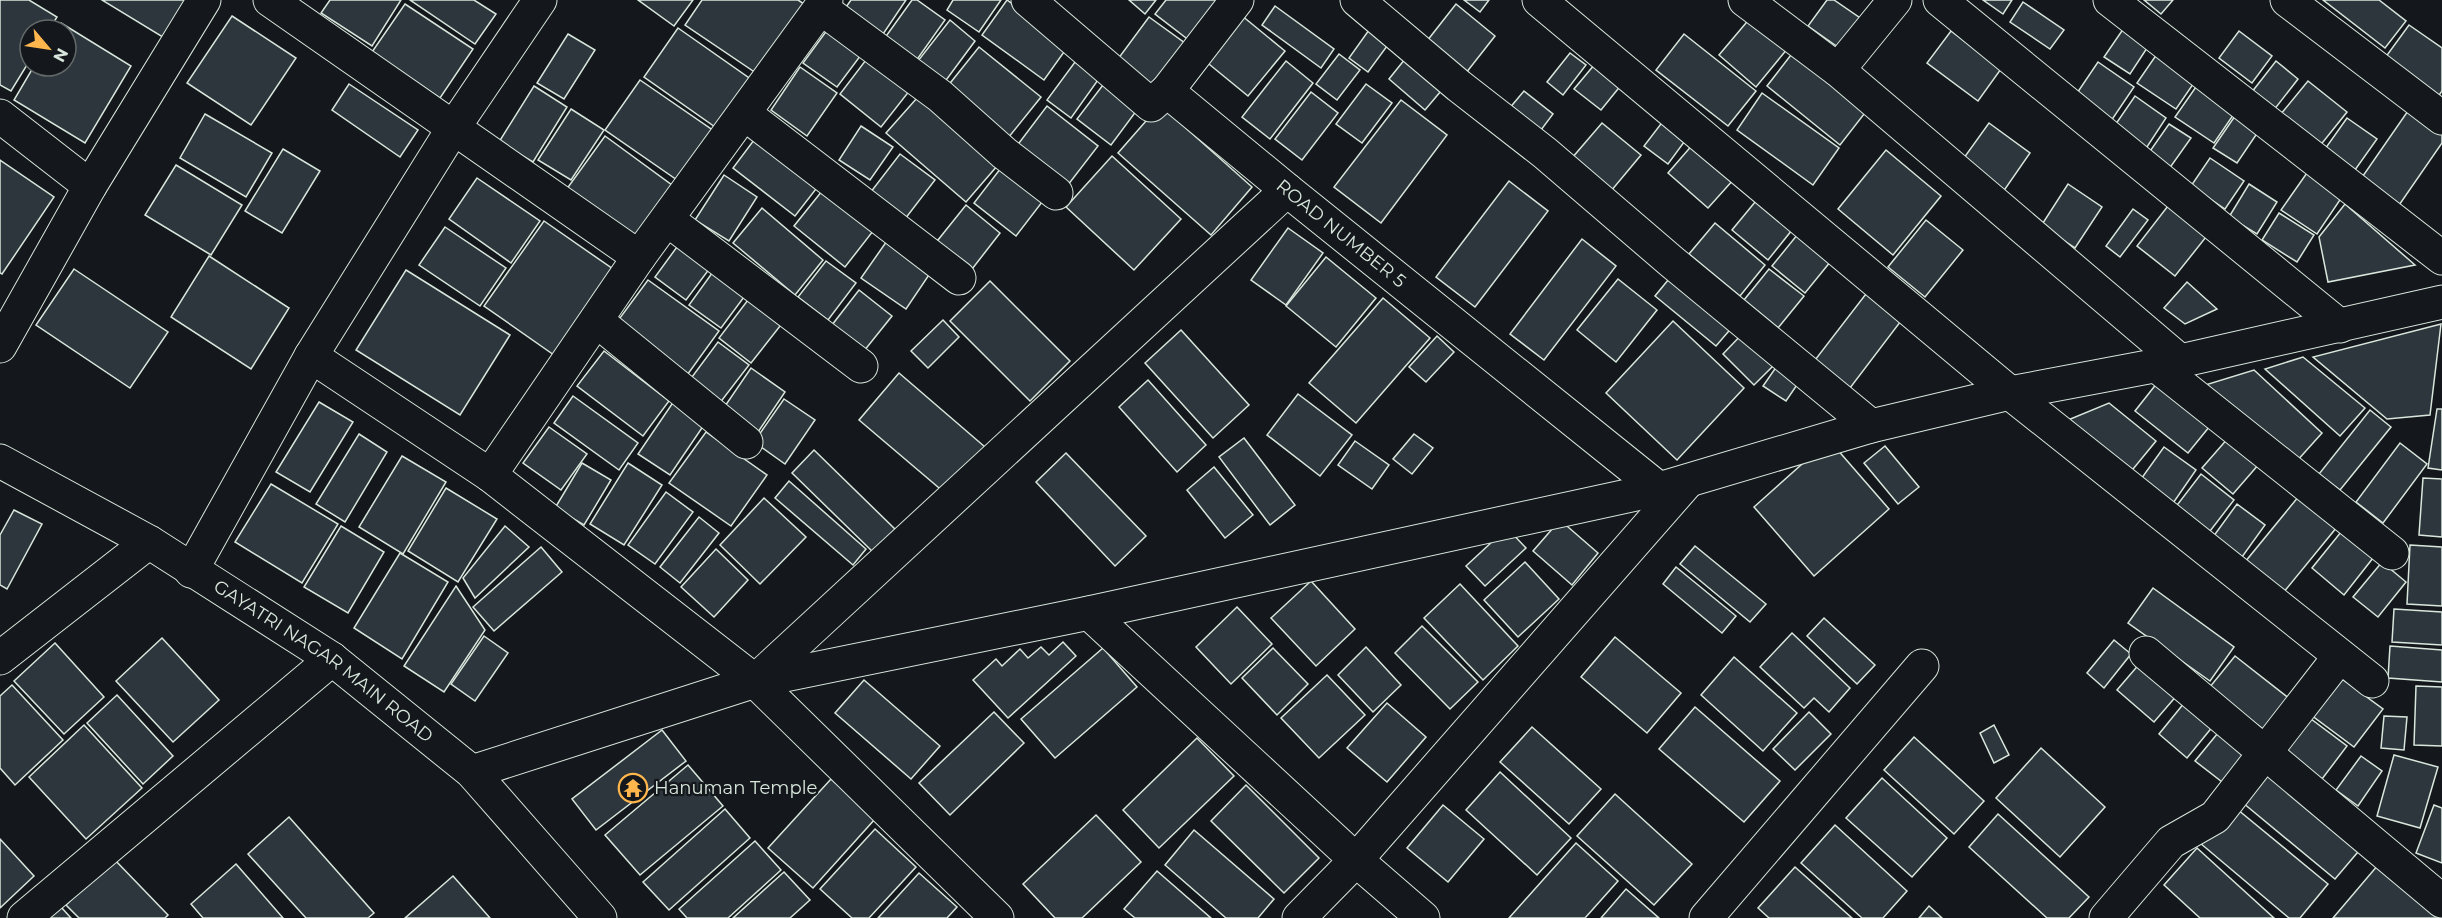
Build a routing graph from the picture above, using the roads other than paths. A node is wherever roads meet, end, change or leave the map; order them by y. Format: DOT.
graph roads {
  1 [pos="204,0"];
  2 [pos="270,0"];
  3 [pos="540,0"];
  4 [pos="1028,0"];
  5 [pos="1237,0"];
  6 [pos="1357,0"];
  7 [pos="1539,0"];
  8 [pos="1745,0"];
  9 [pos="1895,0"];
  10 [pos="1940,0"];
  11 [pos="2110,0"];
  12 [pos="2287,0"];
  13 [pos="823,4"];
  14 [pos="1838,70"];
  15 [pos="1167,91"];
  16 [pos="746,114"];
  17 [pos="0,116"];
  18 [pos="2442,118"];
  19 [pos="454,127"];
  20 [pos="90,186"];
  21 [pos="1287,190"];
  22 [pos="1056,193"];
  23 [pos="668,220"];
  24 [pos="639,257"];
  25 [pos="2442,258"];
  26 [pos="959,278"];
  27 [pos="2442,302"];
  28 [pos="597,321"];
  29 [pos="2340,326"];
  30 [pos="0,346"];
  31 [pos="311,356"];
  32 [pos="2168,364"];
  33 [pos="861,366"];
  34 [pos="2010,393"];
  35 [pos="1871,426"];
  36 [pos="746,442"];
  37 [pos="0,461"];
  38 [pos="490,475"];
  39 [pos="1673,485"];
  40 [pos="149,542"];
  41 [pos="2392,553"];
  42 [pos="191,570"];
  43 [pos="1089,612"];
  44 [pos="2146,653"];
  45 [pos="2340,656"];
  46 [pos="0,658"];
  47 [pos="332,659"];
  48 [pos="1922,666"];
  49 [pos="755,681"];
  50 [pos="2372,681"];
  51 [pos="2265,753"];
  52 [pos="472,772"];
  53 [pos="1356,860"];
  54 [pos="2442,901"];
  55 [pos="24,918"];
  56 [pos="600,918"];
  57 [pos="997,918"];
  58 [pos="1299,918"];
  59 [pos="1423,918"];
  60 [pos="1706,918"];
  61 [pos="2106,918"];
  1 -- 20 [label="street"];
  2 -- 19 [label="street"];
  3 -- 19 [label="street"];
  4 -- 15 [label="street"];
  5 -- 15 [label="street"];
  6 -- 35 [label="street"];
  7 -- 34 [label="street"];
  8 -- 14 [label="street"];
  9 -- 14 [label="street"];
  10 -- 29 [label="street"];
  11 -- 25 [label="street"];
  12 -- 18 [label="street"];
  13 -- 16 [label="street"];
  13 -- 22 [label="street"];
  14 -- 32 [label="street"];
  15 -- 21 [label="street, ROAD NUMBER 5"];
  16 -- 23 [label="street"];
  16 -- 26 [label="street"];
  17 -- 20 [label="street"];
  19 -- 24 [label="street"];
  19 -- 31 [label="street"];
  20 -- 30 [label="street"];
  21 -- 39 [label="street, ROAD NUMBER 5"];
  21 -- 49 [label="street"];
  23 -- 24 [label="street"];
  23 -- 33 [label="street"];
  24 -- 28 [label="street"];
  27 -- 29 [label="street"];
  28 -- 36 [label="street"];
  28 -- 38 [label="street"];
  29 -- 32 [label="street"];
  31 -- 38 [label="street"];
  31 -- 42 [label="street"];
  32 -- 34 [label="street"];
  32 -- 41 [label="street"];
  34 -- 35 [label="street"];
  34 -- 45 [label="street"];
  35 -- 39 [label="street"];
  37 -- 40 [label="street, GAYATRI NAGAR MAIN ROAD"];
  38 -- 49 [label="street"];
  39 -- 43 [label="street"];
  39 -- 53 [label="street"];
  40 -- 42 [label="street, GAYATRI NAGAR MAIN ROAD"];
  40 -- 46 [label="street"];
  42 -- 47 [label="street, GAYATRI NAGAR MAIN ROAD"];
  43 -- 49 [label="street"];
  43 -- 53 [label="street"];
  44 -- 51 [label="street"];
  45 -- 50 [label="street"];
  45 -- 51 [label="street"];
  47 -- 52 [label="street, GAYATRI NAGAR MAIN ROAD"];
  47 -- 55 [label="street"];
  48 -- 60 [label="street"];
  49 -- 52 [label="street"];
  49 -- 57 [label="street"];
  51 -- 54 [label="street"];
  51 -- 61 [label="street"];
  52 -- 56 [label="street, GAYATRI NAGAR MAIN ROAD"];
  53 -- 58 [label="street"];
  53 -- 59 [label="street"];
}
